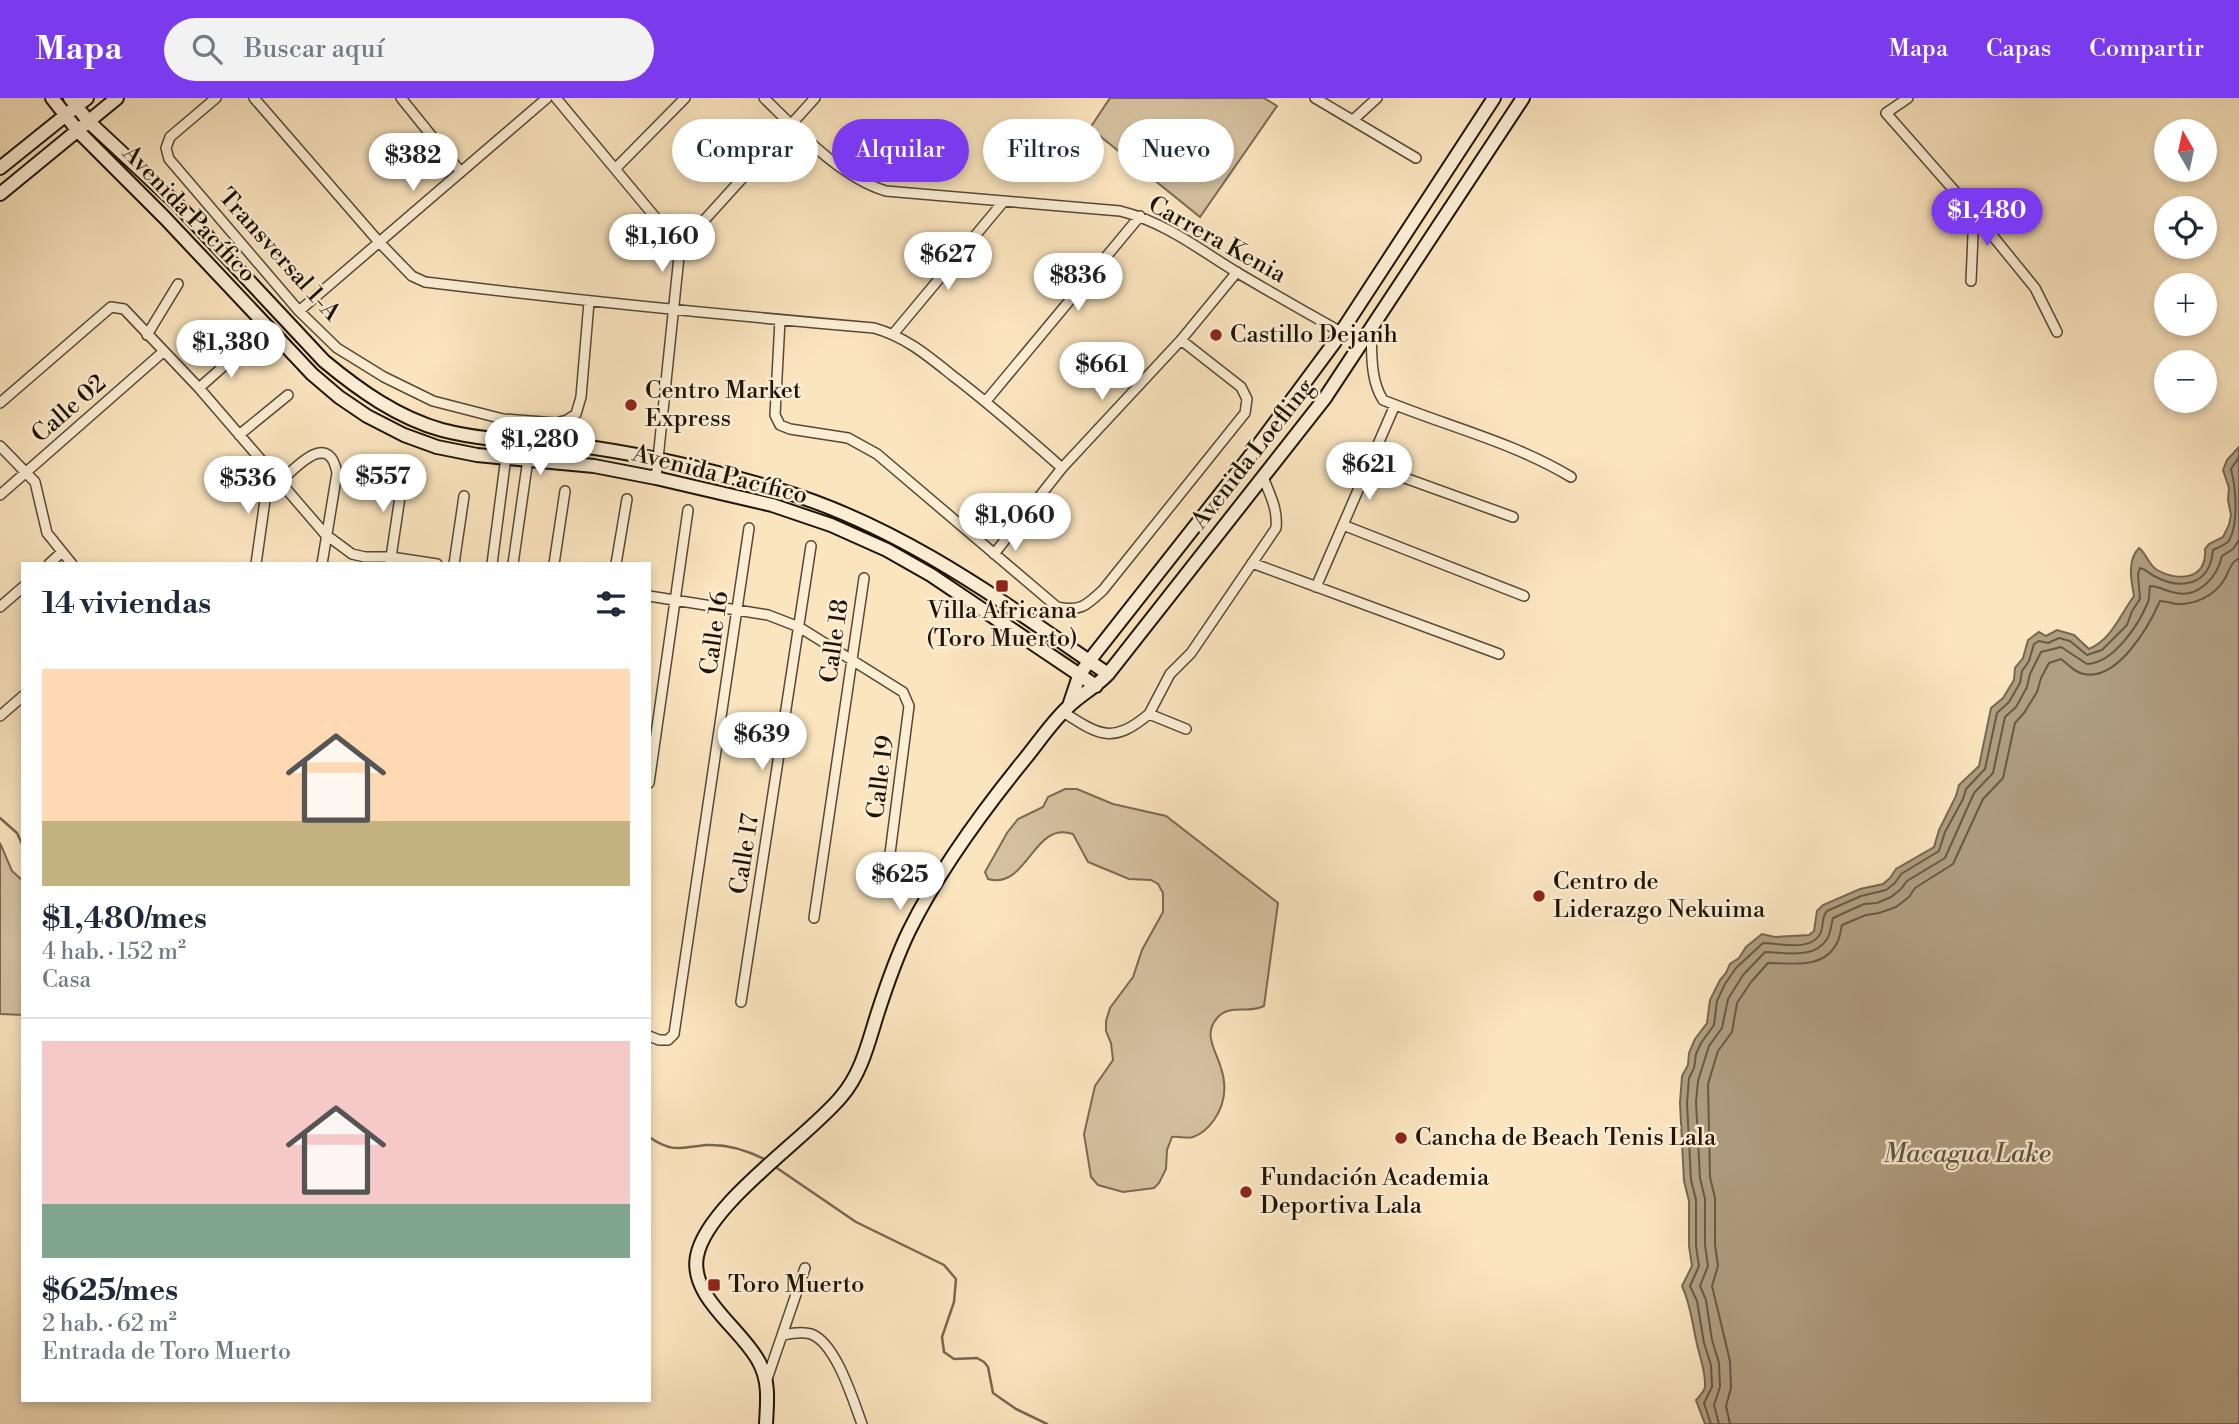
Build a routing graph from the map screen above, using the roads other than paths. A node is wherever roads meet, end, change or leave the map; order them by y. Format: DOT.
graph roads {
  1 [pos="52,98"];
  2 [pos="88,98"];
  3 [pos="117,98"];
  4 [pos="216,98"];
  5 [pos="254,98"];
  6 [pos="401,98"];
  7 [pos="547,98"];
  8 [pos="556,98"];
  9 [pos="685,98"];
  10 [pos="764,98"];
  11 [pos="816,98"];
  12 [pos="1315,98"];
  13 [pos="1377,98"];
  14 [pos="1494,98"];
  15 [pos="1523,98"];
  16 [pos="1908,98"];
  17 [pos="73,102"];
  18 [pos="65,116"];
  19 [pos="787,119"];
  20 [pos="797,119"];
  21 [pos="1353,120"];
  22 [pos="89,122"];
  23 [pos="78,131"];
  24 [pos="818,147"];
  25 [pos="1416,158"];
  26 [pos="0,168"];
  27 [pos="616,168"];
  28 [pos="460,171"];
  29 [pos="739,182"];
  30 [pos="0,194"];
  31 [pos="1004,201"];
  32 [pos="1974,213"];
  33 [pos="1139,216"];
  34 [pos="208,237"];
  35 [pos="379,242"];
  36 [pos="680,247"];
  37 [pos="199,254"];
  38 [pos="1237,272"];
  39 [pos="1971,281"];
  40 [pos="178,284"];
  41 [pos="589,302"];
  42 [pos="674,308"];
  43 [pos="299,311"];
  44 [pos="780,320"];
  45 [pos="1371,329"];
  46 [pos="1341,332"];
  47 [pos="2057,332"];
  48 [pos="894,333"];
  49 [pos="147,335"];
  50 [pos="1181,340"];
  51 [pos="243,349"];
  52 [pos="163,352"];
  53 [pos="199,388"];
  54 [pos="288,395"];
  55 [pos="986,401"];
  56 [pos="0,403"];
  57 [pos="1395,405"];
  58 [pos="239,435"];
  59 [pos="516,440"];
  60 [pos="0,446"];
  61 [pos="506,457"];
  62 [pos="528,459"];
  63 [pos="658,460"];
  64 [pos="1369,465"];
  65 [pos="1062,468"];
  66 [pos="404,470"];
  67 [pos="270,472"];
  68 [pos="25,473"];
  69 [pos="1262,477"];
  70 [pos="1571,477"];
  71 [pos="656,478"];
  72 [pos="279,482"];
  73 [pos="565,491"];
  74 [pos="0,495"];
  75 [pos="464,496"];
  76 [pos="627,499"];
  77 [pos="688,510"];
  78 [pos="1513,517"];
  79 [pos="1343,525"];
  80 [pos="748,528"];
  81 [pos="326,534"];
  82 [pos="811,546"];
  83 [pos="62,552"];
  84 [pos="994,554"];
  85 [pos="391,560"];
  86 [pos="51,562"];
  87 [pos="70,562"];
  88 [pos="256,562"];
  89 [pos="322,562"];
  90 [pos="414,562"];
  91 [pos="454,562"];
  92 [pos="492,562"];
  93 [pos="513,562"];
  94 [pos="554,562"];
  95 [pos="616,562"];
  96 [pos="1252,563"];
  97 [pos="864,578"];
  98 [pos="1316,587"];
  99 [pos="21,589"];
  100 [pos="651,596"];
  101 [pos="1524,596"];
  102 [pos="676,600"];
  103 [pos="0,607"];
  104 [pos="738,610"];
  105 [pos="799,626"];
  106 [pos="1499,654"];
  107 [pos="852,658"];
  108 [pos="1089,661"];
  109 [pos="1108,674"];
  110 [pos="1079,676"];
  111 [pos="1096,686"];
  112 [pos="21,698"];
  113 [pos="1066,709"];
  114 [pos="1149,714"];
  115 [pos="0,716"];
  116 [pos="1186,729"];
  117 [pos="651,769"];
  118 [pos="888,869"];
  119 [pos="814,918"];
  120 [pos="741,1002"];
  121 [pos="651,1037"];
  122 [pos="805,1268"];
  123 [pos="783,1335"];
  124 [pos="766,1382"];
  125 [pos="766,1424"];
  126 [pos="862,1424"];
  1 -- 18 [label="street, Avenida Pacífico"];
  2 -- 17 [label="street"];
  3 -- 22 [label="street"];
  4 -- 43 [label="street, Transversal 1-A"];
  5 -- 35 [label="street"];
  6 -- 28 [label="street"];
  7 -- 28 [label="street"];
  8 -- 27 [label="street"];
  9 -- 27 [label="street"];
  10 -- 19 [label="street, Carrera Kenia"];
  11 -- 20 [label="street"];
  12 -- 21 [label="street"];
  13 -- 21 [label="street"];
  14 -- 46 [label="street, Avenida Loefling"];
  15 -- 45 [label="street, Avenida Loefling"];
  16 -- 32 [label="street"];
  17 -- 18 [label="street"];
  17 -- 22 [label="street, Avenida Pacífico"];
  18 -- 23 [label="street, Avenida Pacífico"];
  18 -- 26 [label="street"];
  21 -- 25 [label="street"];
  22 -- 23 [label="street"];
  22 -- 34 [label="street, Avenida Pacífico"];
  23 -- 30 [label="street"];
  23 -- 37 [label="street, Avenida Pacífico"];
  24 -- 31 [label="street, Carrera Kenia"];
  27 -- 36 [label="street"];
  28 -- 35 [label="street"];
  29 -- 36 [label="street"];
  31 -- 33 [label="street, Carrera Kenia"];
  31 -- 48 [label="street"];
  32 -- 39 [label="street"];
  32 -- 47 [label="street"];
  33 -- 38 [label="street, Carrera Kenia"];
  33 -- 55 [label="street"];
  34 -- 37 [label="street"];
  34 -- 59 [label="street, Avenida Pacífico"];
  35 -- 41 [label="street"];
  35 -- 43 [label="street"];
  36 -- 42 [label="street"];
  37 -- 61 [label="street, Avenida Pacífico"];
  38 -- 46 [label="street, Carrera Kenia"];
  38 -- 50 [label="street"];
  40 -- 49 [label="street"];
  41 -- 42 [label="street"];
  41 -- 43 [label="street, Transversal 1-A"];
  42 -- 44 [label="street"];
  42 -- 63 [label="street"];
  44 -- 48 [label="street"];
  44 -- 84 [label="street"];
  45 -- 57 [label="street"];
  45 -- 69 [label="street, Avenida Loefling"];
  46 -- 108 [label="street, Avenida Loefling"];
  48 -- 55 [label="street"];
  49 -- 52 [label="street"];
  49 -- 56 [label="street"];
  50 -- 65 [label="street"];
  50 -- 84 [label="street"];
  51 -- 53 [label="street"];
  52 -- 53 [label="street"];
  52 -- 68 [label="street, Calle 02"];
  53 -- 58 [label="street"];
  54 -- 58 [label="street"];
  55 -- 65 [label="street"];
  57 -- 64 [label="street"];
  57 -- 70 [label="street"];
  58 -- 67 [label="street"];
  59 -- 61 [label="street"];
  59 -- 62 [label="street"];
  59 -- 63 [label="street, Avenida Pacífico"];
  60 -- 68 [label="street"];
  61 -- 62 [label="street, Avenida Pacífico"];
  61 -- 92 [label="street"];
  62 -- 71 [label="street, Avenida Pacífico"];
  62 -- 93 [label="street"];
  63 -- 71 [label="street"];
  63 -- 108 [label="street, Avenida Pacífico"];
  64 -- 78 [label="street"];
  64 -- 79 [label="street"];
  65 -- 84 [label="street"];
  66 -- 85 [label="street"];
  67 -- 72 [label="street"];
  67 -- 88 [label="street"];
  68 -- 74 [label="street, Calle 02"];
  68 -- 83 [label="street"];
  69 -- 96 [label="street"];
  69 -- 109 [label="street, Avenida Loefling"];
  71 -- 110 [label="street, Avenida Pacífico"];
  72 -- 81 [label="street"];
  72 -- 81 [label="street"];
  73 -- 94 [label="street"];
  75 -- 91 [label="street"];
  76 -- 95 [label="street"];
  77 -- 102 [label="street"];
  79 -- 98 [label="street"];
  79 -- 101 [label="street"];
  80 -- 104 [label="street, Calle 16"];
  81 -- 85 [label="street"];
  81 -- 89 [label="street"];
  82 -- 105 [label="street, Calle 17"];
  83 -- 86 [label="street"];
  83 -- 87 [label="street"];
  85 -- 90 [label="street"];
  96 -- 98 [label="street"];
  96 -- 114 [label="street"];
  97 -- 107 [label="street, Calle 18"];
  98 -- 106 [label="street"];
  99 -- 103 [label="street"];
  100 -- 102 [label="street"];
  102 -- 104 [label="street"];
  102 -- 117 [label="street"];
  104 -- 105 [label="street"];
  104 -- 121 [label="street, Calle 16"];
  105 -- 107 [label="street"];
  105 -- 120 [label="street, Calle 17"];
  107 -- 118 [label="street, Calle 19"];
  107 -- 119 [label="street, Calle 18"];
  108 -- 109 [label="street, Avenida Pacífico"];
  108 -- 110 [label="street, Avenida Loefling"];
  109 -- 111 [label="street, Avenida Loefling"];
  110 -- 111 [label="street, Avenida Pacífico"];
  110 -- 113 [label="street, Avenida Loefling"];
  111 -- 113 [label="street, Avenida Loefling"];
  112 -- 115 [label="street"];
  113 -- 114 [label="street"];
  113 -- 124 [label="street"];
  114 -- 116 [label="street"];
  122 -- 123 [label="street"];
  123 -- 124 [label="street"];
  123 -- 126 [label="street"];
  124 -- 125 [label="street"];
}
